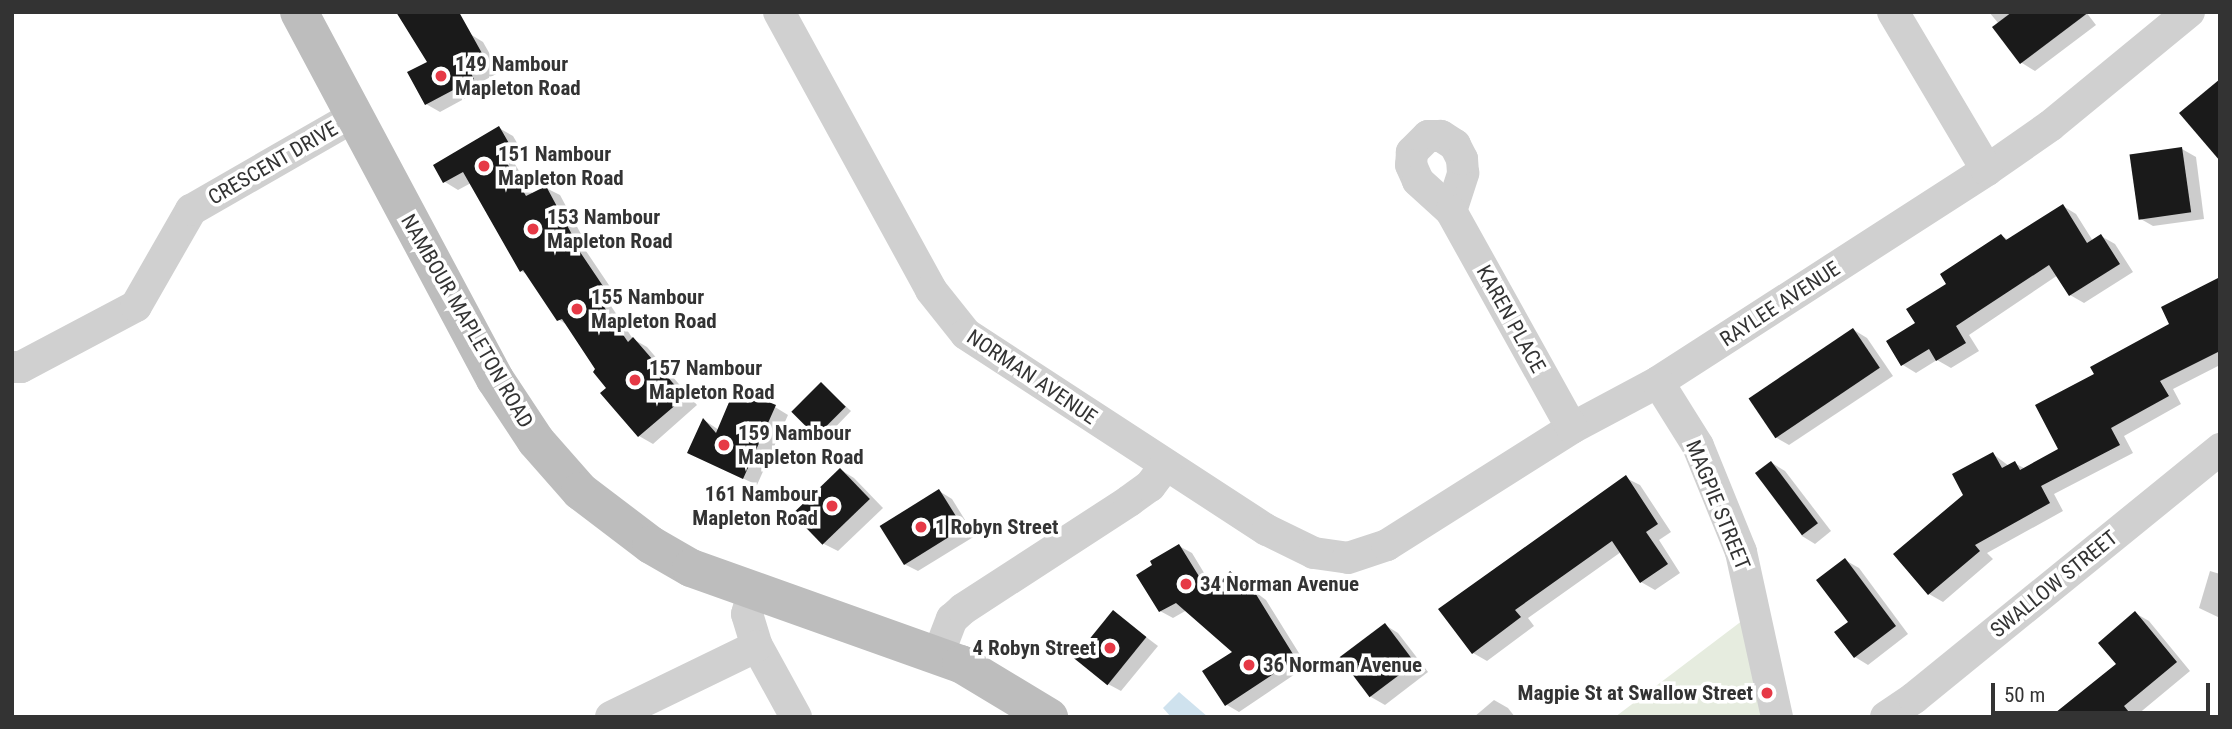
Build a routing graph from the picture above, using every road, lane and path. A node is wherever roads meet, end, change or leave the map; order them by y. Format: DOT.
graph roads {
  1 [pos="299,12"];
  2 [pos="779,12"];
  3 [pos="1893,12"];
  4 [pos="2189,12"];
  5 [pos="353,117"];
  6 [pos="1987,170"];
  7 [pos="1451,211"];
  8 [pos="12,367"];
  9 [pos="1658,382"];
  10 [pos="1572,428"];
  11 [pos="2220,449"];
  12 [pos="1166,465"];
  13 [pos="1348,558"];
  14 [pos="752,592"];
  15 [pos="757,646"];
  16 [pos="938,655"];
  17 [pos="611,717"];
  18 [pos="796,717"];
  19 [pos="1049,717"];
  20 [pos="1777,717"];
  21 [pos="1886,717"];
  1 -- 5 [label="main road, NAMBOUR MAPLETON ROAD"];
  2 -- 12 [label="street, NORMAN AVENUE"];
  3 -- 6 [label="street"];
  4 -- 6 [label="street, RAYLEE AVENUE"];
  5 -- 8 [label="street, CRESCENT DRIVE"];
  5 -- 14 [label="main road, NAMBOUR MAPLETON ROAD"];
  6 -- 9 [label="street, RAYLEE AVENUE"];
  7 -- 10 [label="street, KAREN PLACE"];
  9 -- 10 [label="street, RAYLEE AVENUE"];
  9 -- 20 [label="street, MAGPIE STREET"];
  10 -- 13 [label="street, RAYLEE AVENUE"];
  11 -- 21 [label="street, SWALLOW STREET"];
  12 -- 13 [label="street, NORMAN AVENUE"];
  12 -- 16 [label="street"];
  14 -- 15 [label="street"];
  14 -- 16 [label="main road, NAMBOUR MAPLETON ROAD"];
  15 -- 17 [label="street"];
  15 -- 18 [label="street"];
  16 -- 19 [label="main road, NAMBOUR MAPLETON ROAD"];
}
